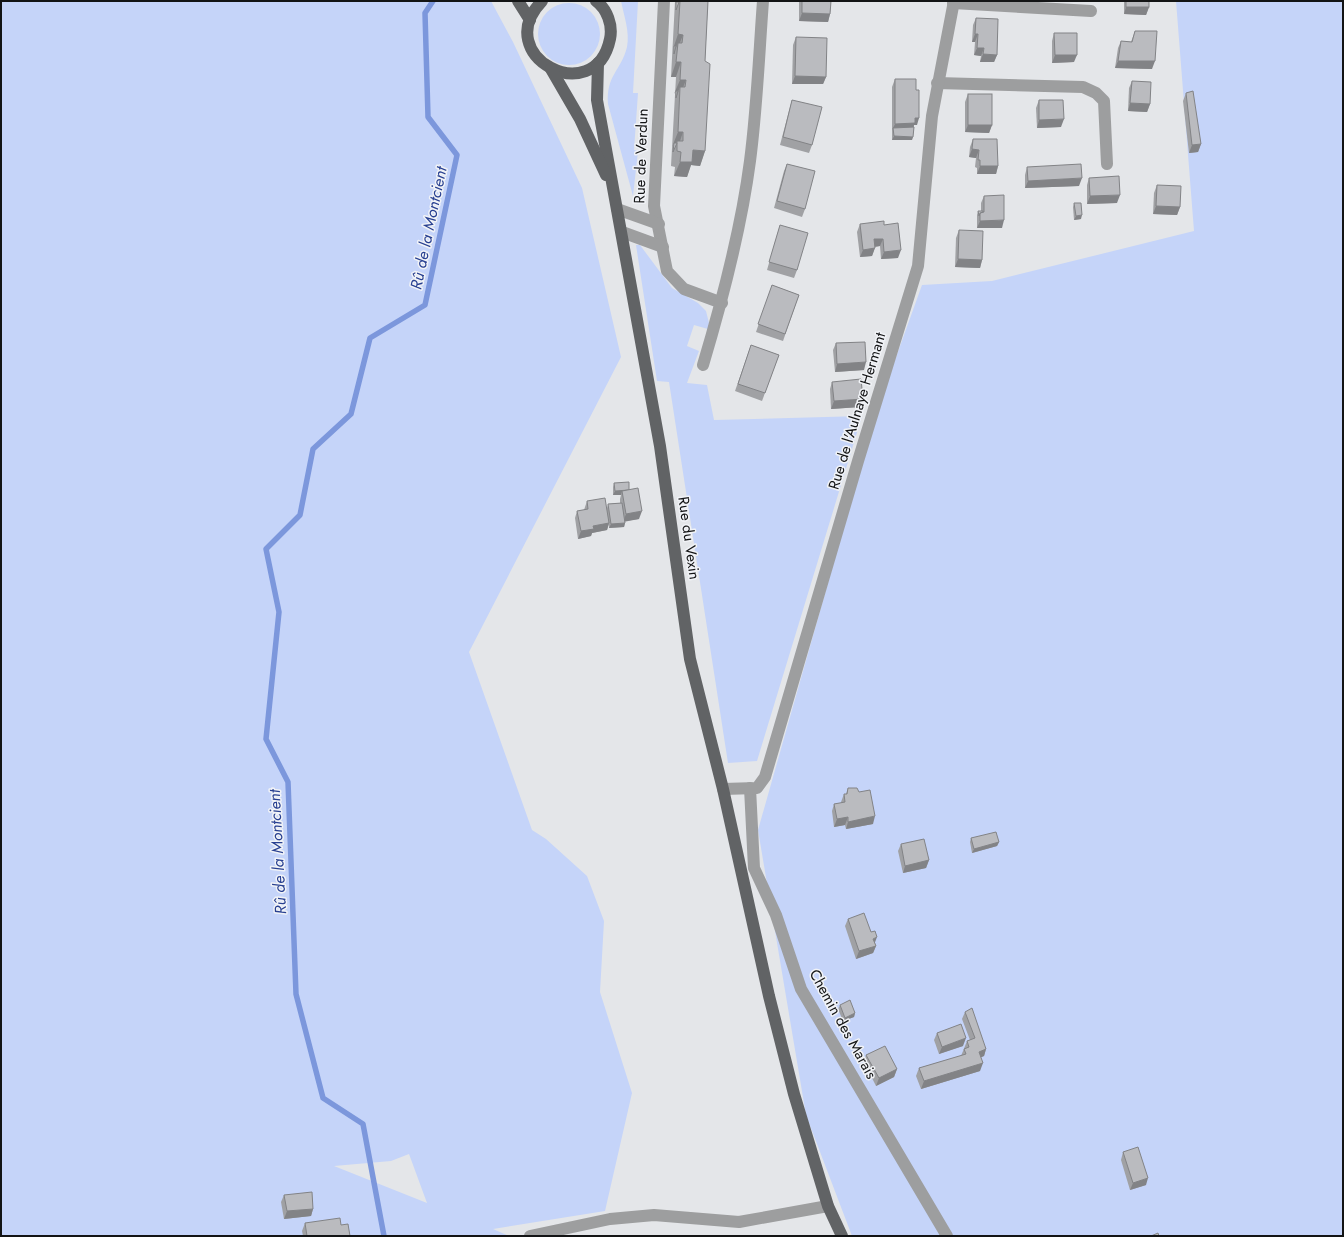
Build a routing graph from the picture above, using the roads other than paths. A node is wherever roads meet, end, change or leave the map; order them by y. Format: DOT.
graph roads {
  1 [pos="518,1"];
  2 [pos="542,1"];
  3 [pos="596,1"];
  4 [pos="607,1"];
  5 [pos="664,1"];
  6 [pos="763,1"];
  7 [pos="954,2"];
  8 [pos="1091,11"];
  9 [pos="607,16"];
  10 [pos="530,20"];
  11 [pos="598,63"];
  12 [pos="551,70"];
  13 [pos="937,83"];
  14 [pos="1107,164"];
  15 [pos="613,190"];
  16 [pos="617,209"];
  17 [pos="659,224"];
  18 [pos="622,232"];
  19 [pos="663,247"];
  20 [pos="722,303"];
  21 [pos="703,365"];
  22 [pos="750,788"];
  23 [pos="722,789"];
  24 [pos="744,887"];
  25 [pos="762,888"];
  26 [pos="828,1206"];
  27 [pos="530,1236"];
  28 [pos="842,1236"];
  29 [pos="948,1236"];
  1 -- 10 [label="main road"];
  2 -- 10 [label="main road"];
  3 -- 9 [label="main road"];
  4 -- 9 [label="main road"];
  5 -- 17 [label="street, Rue de Verdun"];
  6 -- 20 [label="street"];
  7 -- 8 [label="street"];
  7 -- 13 [label="street, Rue de l'Aulnaye Hermant"];
  9 -- 11 [label="main road"];
  10 -- 12 [label="main road"];
  11 -- 12 [label="main road"];
  11 -- 15 [label="main road"];
  12 -- 15 [label="main road"];
  13 -- 14 [label="street"];
  13 -- 22 [label="street, Rue de l'Aulnaye Hermant"];
  15 -- 16 [label="main road, Rue du Vexin"];
  16 -- 17 [label="street"];
  16 -- 18 [label="main road, Rue du Vexin"];
  17 -- 19 [label="street, Rue de Verdun"];
  18 -- 19 [label="street"];
  18 -- 23 [label="main road, Rue du Vexin"];
  19 -- 20 [label="street, Rue de Verdun"];
  20 -- 21 [label="street"];
  22 -- 23 [label="street"];
  22 -- 25 [label="street, Chemin des Marais"];
  23 -- 24 [label="main road, Rue du Vexin"];
  24 -- 25 [label="street"];
  24 -- 26 [label="main road, Rue du Vexin"];
  25 -- 29 [label="street, Chemin des Marais"];
  26 -- 27 [label="street"];
  26 -- 28 [label="main road, Rue du Vexin"];
}
